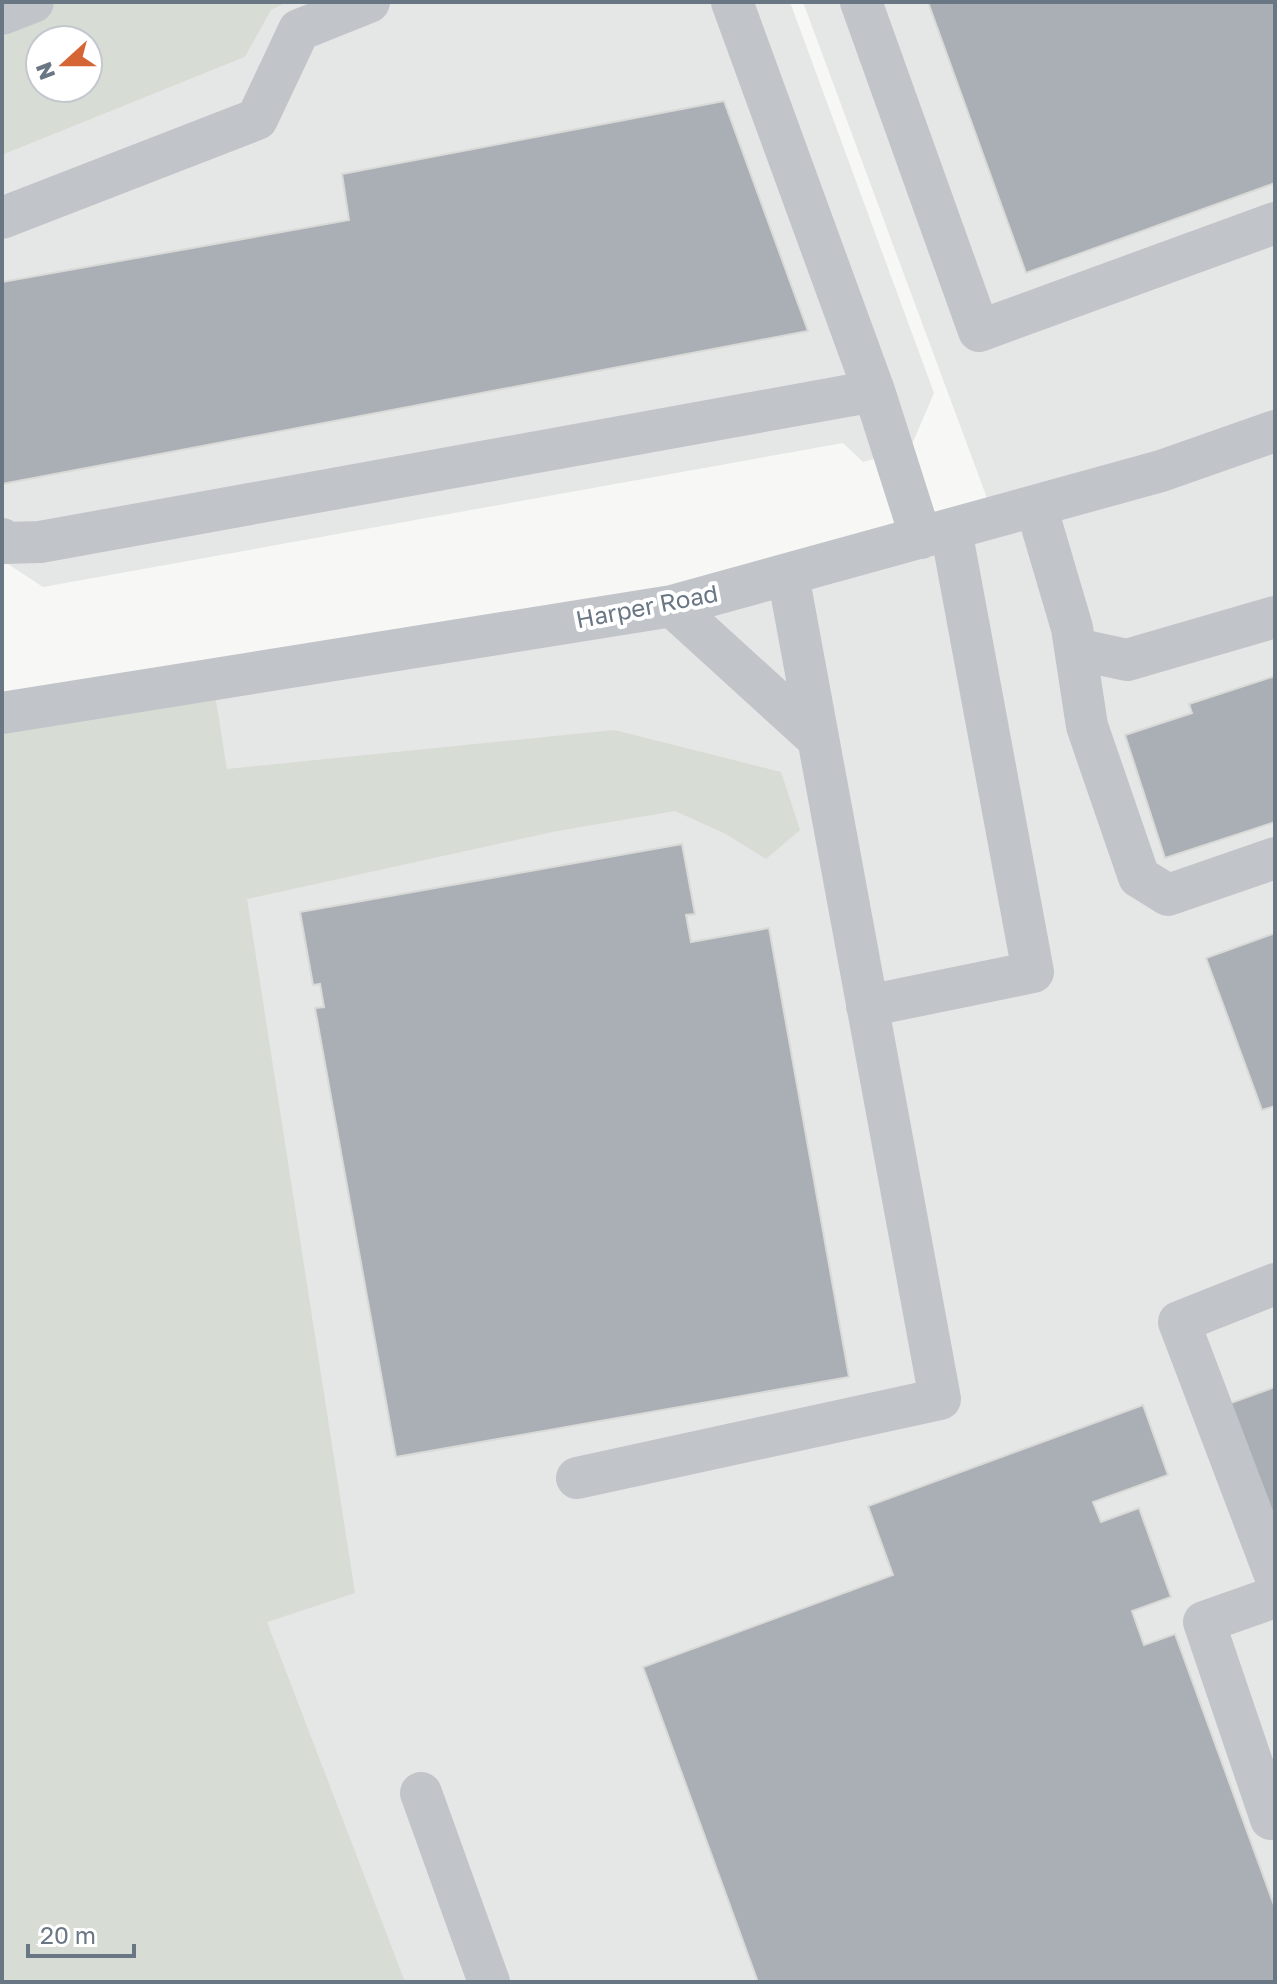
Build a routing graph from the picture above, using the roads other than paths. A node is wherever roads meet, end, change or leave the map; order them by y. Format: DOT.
graph roads {
  1 [pos="33,2"];
  2 [pos="369,2"];
  3 [pos="732,2"];
  4 [pos="861,2"];
  5 [pos="2,14"];
  6 [pos="2,218"];
  7 [pos="1275,223"];
  8 [pos="874,391"];
  9 [pos="1275,431"];
  10 [pos="1036,506"];
  11 [pos="936,534"];
  12 [pos="2,539"];
  13 [pos="788,575"];
  14 [pos="672,606"];
  15 [pos="1275,617"];
  16 [pos="1076,649"];
  17 [pos="2,713"];
  18 [pos="818,739"];
  19 [pos="1275,858"];
  20 [pos="867,1006"];
  21 [pos="1275,1284"];
  22 [pos="577,1478"];
  23 [pos="1275,1575"];
  24 [pos="1275,1597"];
  25 [pos="421,1793"];
  26 [pos="1274,1822"];
  27 [pos="489,1982"];
  1 -- 5 [label="street"];
  2 -- 6 [label="street"];
  3 -- 8 [label="street"];
  4 -- 7 [label="street"];
  8 -- 11 [label="street"];
  8 -- 12 [label="street"];
  9 -- 10 [label="street, Harper Road"];
  10 -- 11 [label="street, Harper Road"];
  10 -- 16 [label="street"];
  11 -- 13 [label="street, Harper Road"];
  11 -- 20 [label="street"];
  13 -- 14 [label="street, Harper Road"];
  13 -- 18 [label="street"];
  14 -- 17 [label="street, Harper Road"];
  14 -- 18 [label="street"];
  15 -- 16 [label="street"];
  16 -- 19 [label="street"];
  18 -- 20 [label="street"];
  20 -- 22 [label="street"];
  21 -- 23 [label="street"];
  24 -- 26 [label="street"];
  25 -- 27 [label="street"];
}
